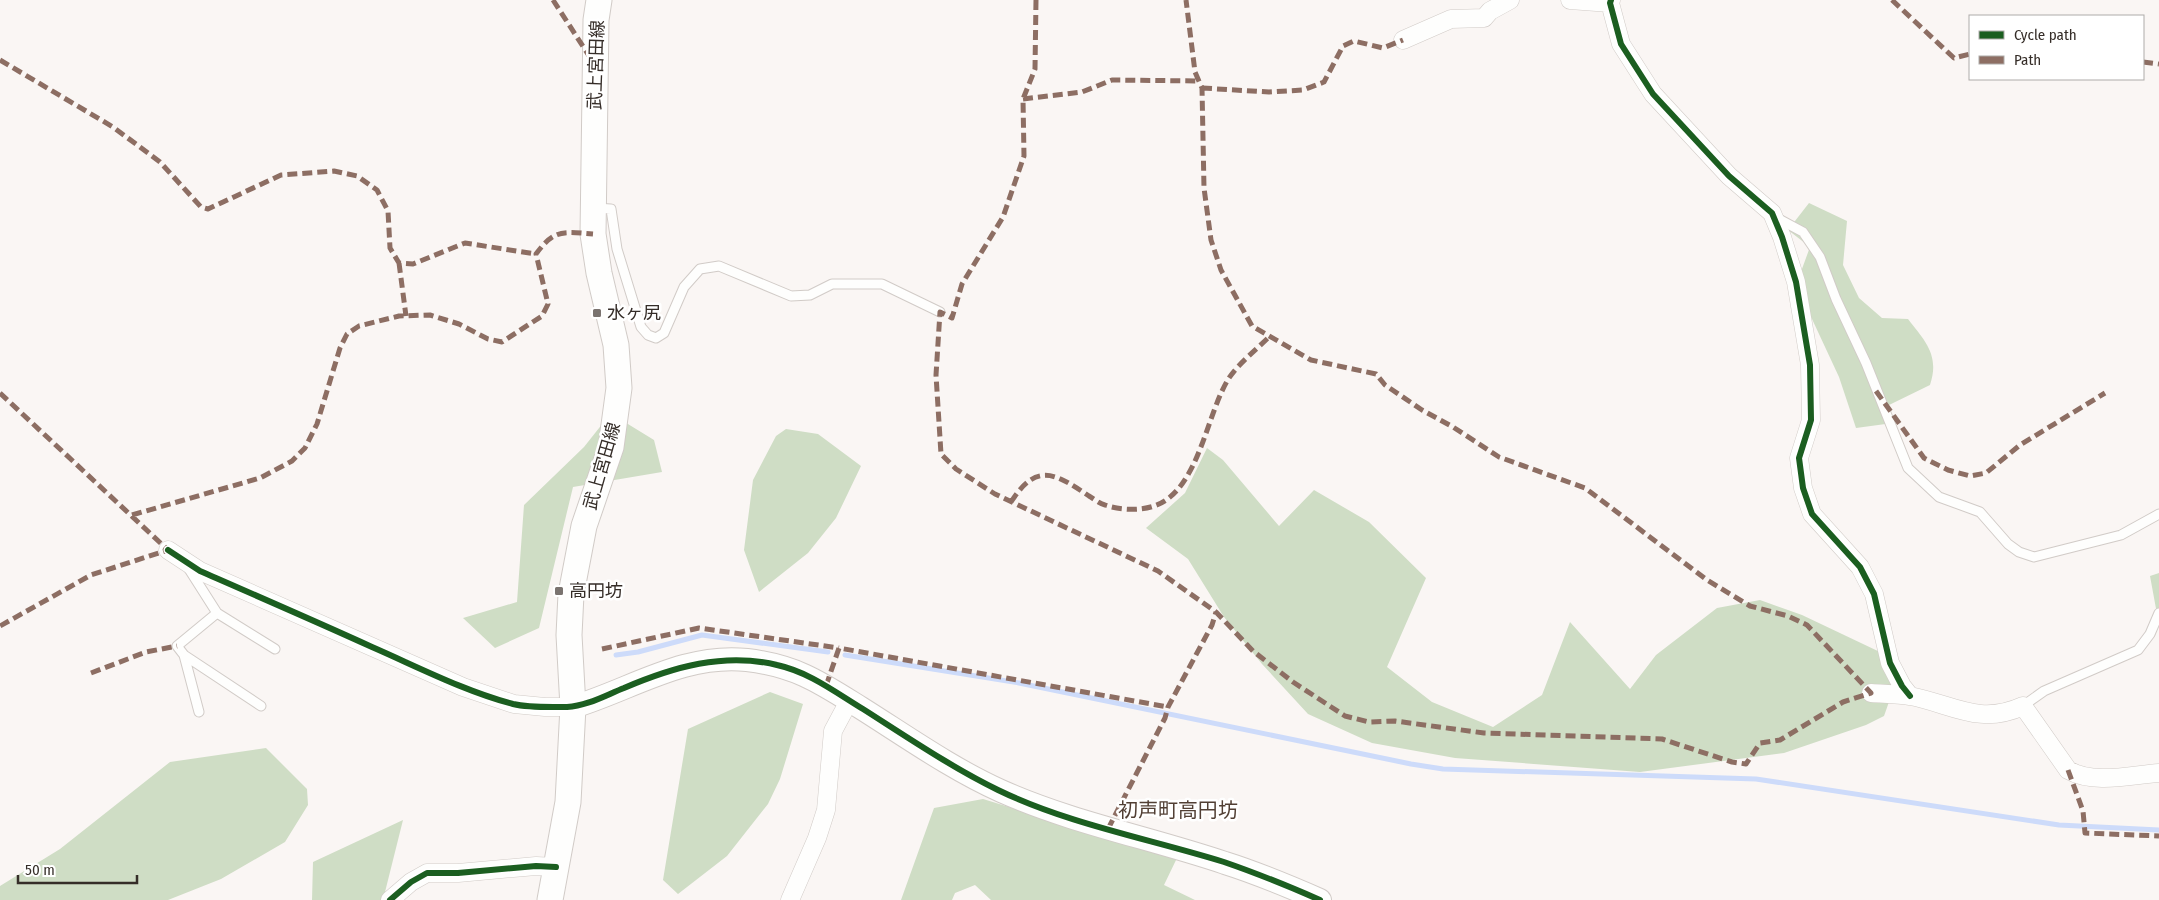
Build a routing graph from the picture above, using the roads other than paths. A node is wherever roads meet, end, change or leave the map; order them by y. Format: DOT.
graph roads {
  1 [pos="598,0"];
  2 [pos="1510,0"];
  3 [pos="1570,0"];
  4 [pos="1610,2"];
  5 [pos="1403,40"];
  6 [pos="593,208"];
  7 [pos="1774,216"];
  8 [pos="940,312"];
  9 [pos="2159,514"];
  10 [pos="175,554"];
  11 [pos="217,613"];
  12 [pos="2159,613"];
  13 [pos="275,649"];
  14 [pos="184,655"];
  15 [pos="1871,693"];
  16 [pos="1910,696"];
  17 [pos="849,701"];
  18 [pos="261,706"];
  19 [pos="2023,706"];
  20 [pos="573,707"];
  21 [pos="199,712"];
  22 [pos="2159,772"];
  23 [pos="556,867"];
  24 [pos="390,900"];
  25 [pos="550,900"];
  26 [pos="790,900"];
  27 [pos="1320,900"];
  1 -- 6 [label="main road, 武上宮田線"];
  2 -- 5 [label="street"];
  3 -- 4 [label="street"];
  4 -- 7 [label="street"];
  6 -- 8 [label="lane"];
  6 -- 20 [label="main road, 武上宮田線"];
  7 -- 9 [label="lane"];
  7 -- 16 [label="street"];
  10 -- 11 [label="lane"];
  10 -- 20 [label="street"];
  11 -- 13 [label="lane"];
  11 -- 14 [label="lane"];
  12 -- 19 [label="lane"];
  14 -- 18 [label="lane"];
  14 -- 21 [label="lane"];
  15 -- 16 [label="street"];
  16 -- 19 [label="street"];
  17 -- 20 [label="street"];
  17 -- 26 [label="street"];
  17 -- 27 [label="street"];
  19 -- 22 [label="street"];
  20 -- 23 [label="main road, 武上宮田線"];
  23 -- 24 [label="street"];
  23 -- 25 [label="main road, 武上宮田線"];
}
